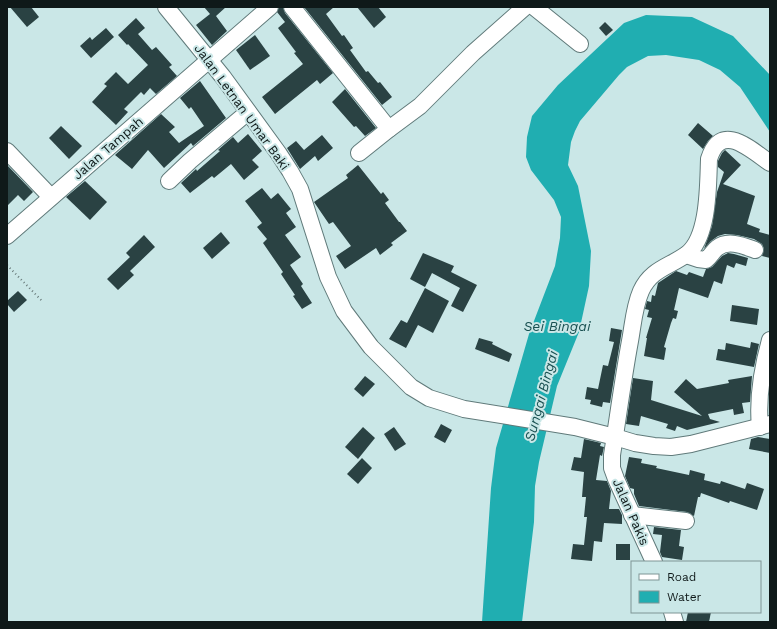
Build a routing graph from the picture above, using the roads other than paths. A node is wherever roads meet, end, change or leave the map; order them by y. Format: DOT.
graph roads {
  1 [pos="166,7"];
  2 [pos="270,7"];
  3 [pos="292,7"];
  4 [pos="526,7"];
  5 [pos="534,7"];
  6 [pos="580,44"];
  7 [pos="209,61"];
  8 [pos="248,112"];
  9 [pos="389,129"];
  10 [pos="7,151"];
  11 [pos="359,153"];
  12 [pos="770,163"];
  13 [pos="169,181"];
  14 [pos="50,197"];
  15 [pos="7,236"];
  16 [pos="755,250"];
  17 [pos="686,255"];
  18 [pos="770,340"];
  19 [pos="765,426"];
  20 [pos="615,436"];
  21 [pos="632,515"];
  22 [pos="686,521"];
  23 [pos="654,561"];
  1 -- 7 [label="street, Jalan Letnan Umar Baki"];
  2 -- 7 [label="street, Jalan Tampah"];
  3 -- 9 [label="street"];
  4 -- 9 [label="street"];
  5 -- 6 [label="street"];
  7 -- 8 [label="street, Jalan Letnan Umar Baki"];
  7 -- 14 [label="street, Jalan Tampah"];
  8 -- 13 [label="street"];
  8 -- 20 [label="street, Jalan Letnan Umar Baki"];
  9 -- 11 [label="street"];
  10 -- 14 [label="street"];
  12 -- 17 [label="street"];
  14 -- 15 [label="street, Jalan Tampah"];
  16 -- 17 [label="street"];
  17 -- 20 [label="street, Jalan Pakis"];
  18 -- 19 [label="street"];
  19 -- 20 [label="street, Jalan Letnan Umar Baki"];
  20 -- 21 [label="street, Jalan Pakis"];
  21 -- 22 [label="street"];
  21 -- 23 [label="street, Jalan Pakis"];
}
